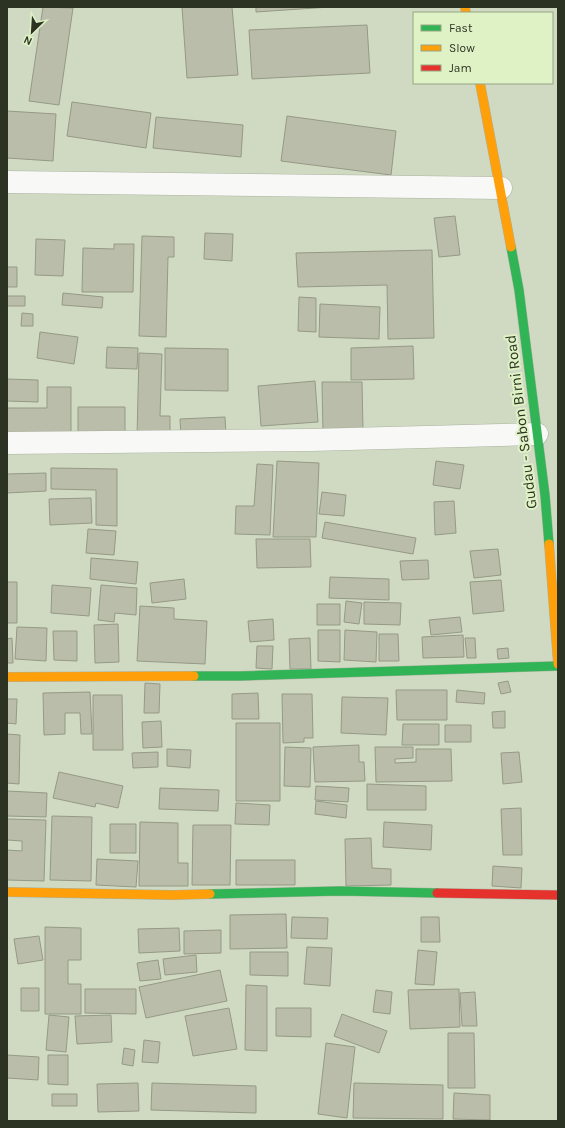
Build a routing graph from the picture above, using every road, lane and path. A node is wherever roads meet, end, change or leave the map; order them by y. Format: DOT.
graph roads {
  1 [pos="480,84"];
  2 [pos="7,182"];
  3 [pos="501,188"];
  4 [pos="537,434"];
  5 [pos="7,443"];
  6 [pos="553,542"];
  7 [pos="558,665"];
  8 [pos="7,677"];
  9 [pos="7,892"];
  10 [pos="558,895"];
  1 -- 3 [label="street, Gudau - Sabon Birni Road"];
  2 -- 3 [label="street"];
  3 -- 4 [label="street, Gudau - Sabon Birni Road"];
  4 -- 5 [label="street"];
  4 -- 6 [label="street, Gudau - Sabon Birni Road"];
  6 -- 7 [label="street, Gudau - Sabon Birni Road"];
  7 -- 8 [label="street"];
  9 -- 10 [label="street"];
}
